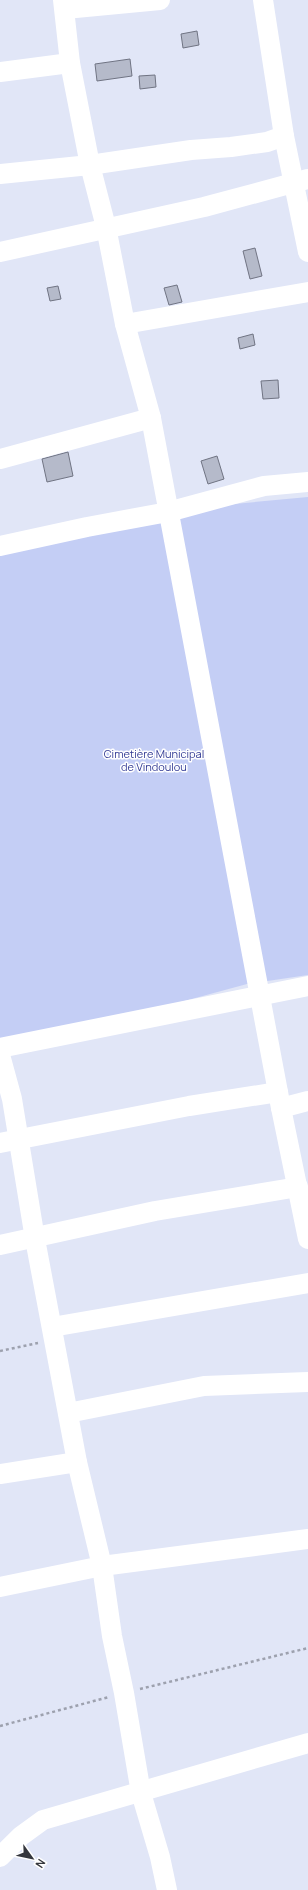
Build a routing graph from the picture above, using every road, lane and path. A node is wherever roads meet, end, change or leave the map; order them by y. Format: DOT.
graph roads {
  1 [pos="160,0"];
  2 [pos="263,0"];
  3 [pos="64,5"];
  4 [pos="70,63"];
  5 [pos="0,72"];
  6 [pos="284,136"];
  7 [pos="90,165"];
  8 [pos="0,174"];
  9 [pos="300,180"];
  10 [pos="106,227"];
  11 [pos="0,252"];
  12 [pos="308,252"];
  13 [pos="308,292"];
  14 [pos="125,324"];
  15 [pos="151,418"];
  16 [pos="0,458"];
  17 [pos="308,482"];
  18 [pos="168,512"];
  19 [pos="1,544"];
  20 [pos="308,986"];
  21 [pos="261,996"];
  22 [pos="0,1048"];
  23 [pos="0,1055"];
  24 [pos="279,1100"];
  25 [pos="308,1102"];
  26 [pos="9,1141"];
  27 [pos="298,1187"];
  28 [pos="305,1211"];
  29 [pos="35,1239"];
  30 [pos="308,1239"];
  31 [pos="0,1245"];
  32 [pos="308,1283"];
  33 [pos="53,1333"];
  34 [pos="0,1351"];
  35 [pos="308,1382"];
  36 [pos="68,1413"];
  37 [pos="77,1462"];
  38 [pos="0,1474"];
  39 [pos="308,1539"];
  40 [pos="102,1566"];
  41 [pos="0,1588"];
  42 [pos="308,1648"];
  43 [pos="124,1693"];
  44 [pos="0,1726"];
  45 [pos="308,1743"];
  46 [pos="141,1793"];
  47 [pos="0,1857"];
  48 [pos="167,1890"];
  1 -- 3 [label="street"];
  2 -- 6 [label="street"];
  3 -- 4 [label="street"];
  4 -- 5 [label="street"];
  4 -- 7 [label="street"];
  6 -- 7 [label="street"];
  6 -- 9 [label="street"];
  7 -- 8 [label="street"];
  7 -- 10 [label="street"];
  9 -- 10 [label="street"];
  9 -- 12 [label="street"];
  10 -- 11 [label="street"];
  10 -- 14 [label="street"];
  13 -- 14 [label="street"];
  14 -- 15 [label="street"];
  15 -- 16 [label="street"];
  15 -- 18 [label="street"];
  17 -- 18 [label="street"];
  18 -- 19 [label="street"];
  18 -- 21 [label="street"];
  20 -- 21 [label="street"];
  21 -- 22 [label="street"];
  21 -- 24 [label="street"];
  23 -- 26 [label="street"];
  24 -- 25 [label="street"];
  24 -- 26 [label="street"];
  24 -- 27 [label="street"];
  26 -- 29 [label="street"];
  27 -- 28 [label="street"];
  27 -- 29 [label="street"];
  28 -- 30 [label="street"];
  29 -- 31 [label="street"];
  29 -- 33 [label="street"];
  32 -- 33 [label="street"];
  33 -- 34 [label="path"];
  33 -- 36 [label="street"];
  35 -- 36 [label="street"];
  36 -- 37 [label="street"];
  37 -- 38 [label="street"];
  37 -- 40 [label="street"];
  39 -- 40 [label="street"];
  40 -- 41 [label="street"];
  40 -- 43 [label="street"];
  42 -- 43 [label="path"];
  43 -- 44 [label="path"];
  43 -- 46 [label="street"];
  45 -- 46 [label="street"];
  46 -- 47 [label="street"];
  46 -- 48 [label="street"];
}
